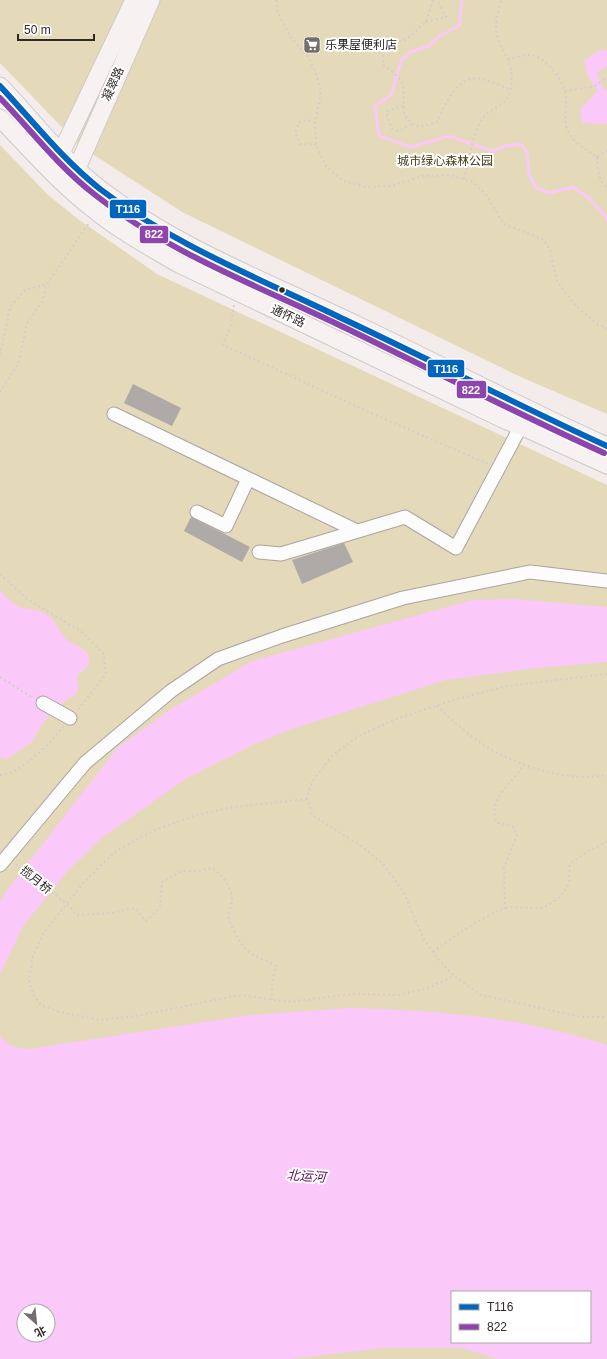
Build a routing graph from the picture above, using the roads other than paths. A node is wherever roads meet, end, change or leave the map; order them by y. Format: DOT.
graph roads {
  1 [pos="134,0"];
  2 [pos="151,0"];
  3 [pos="101,67"];
  4 [pos="0,86"];
  5 [pos="0,118"];
  6 [pos="94,126"];
  7 [pos="61,153"];
  8 [pos="77,168"];
  9 [pos="114,414"];
  10 [pos="521,426"];
  11 [pos="607,446"];
  12 [pos="607,465"];
  13 [pos="248,479"];
  14 [pos="197,512"];
  15 [pos="357,531"];
  16 [pos="259,552"];
  17 [pos="607,581"];
  18 [pos="43,704"];
  19 [pos="64,715"];
  20 [pos="0,865"];
  1 -- 3 [label="main road, 凝翠路"];
  2 -- 6 [label="main road, 凝翠路"];
  3 -- 6 [label="main road"];
  3 -- 7 [label="main road, 凝翠路"];
  4 -- 7 [label="main road, 通怀路"];
  5 -- 10 [label="main road, 通怀路"];
  6 -- 8 [label="main road, 凝翠路"];
  7 -- 8 [label="main road, 通怀路"];
  8 -- 11 [label="main road, 通怀路"];
  9 -- 13 [label="street"];
  10 -- 12 [label="main road, 通怀路"];
  10 -- 15 [label="street"];
  13 -- 14 [label="street"];
  13 -- 15 [label="street"];
  15 -- 16 [label="street"];
  17 -- 20 [label="street"];
  18 -- 19 [label="street"];
}
